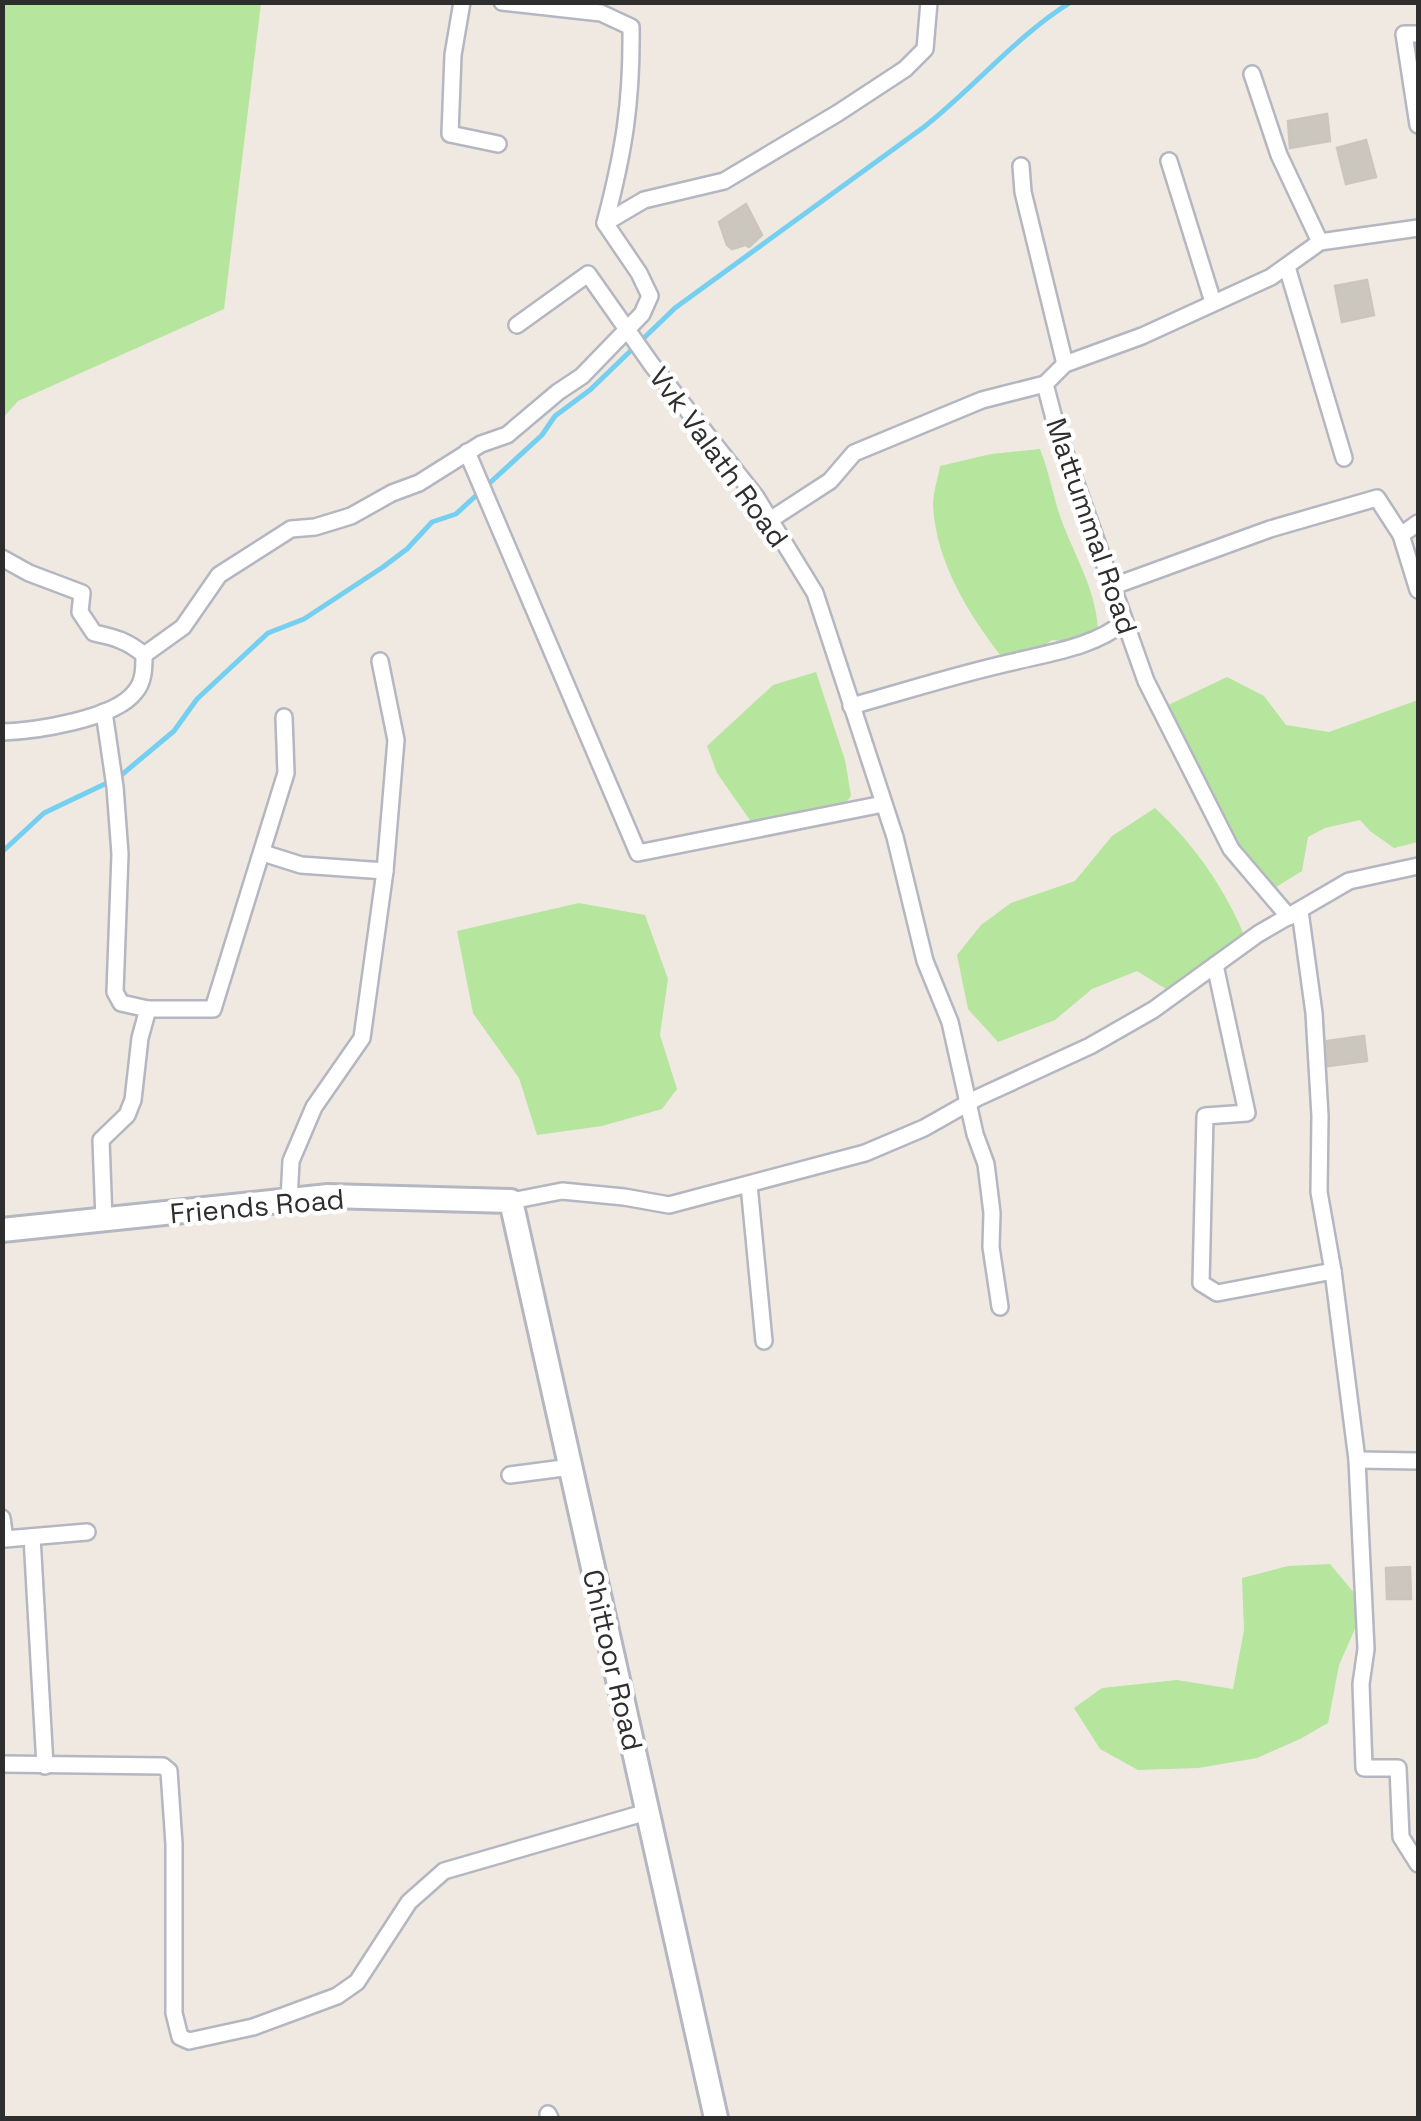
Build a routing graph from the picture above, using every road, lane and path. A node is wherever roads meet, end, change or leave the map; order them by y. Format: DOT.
graph roads {
  1 [pos="462,2"];
  2 [pos="502,2"];
  3 [pos="928,2"];
  4 [pos="1418,34"];
  5 [pos="1252,74"];
  6 [pos="1418,125"];
  7 [pos="498,144"];
  8 [pos="1169,161"];
  9 [pos="1020,166"];
  10 [pos="604,222"];
  11 [pos="1418,228"];
  12 [pos="1320,242"];
  13 [pos="1287,267"];
  14 [pos="1214,302"];
  15 [pos="517,326"];
  16 [pos="628,331"];
  17 [pos="1065,364"];
  18 [pos="1045,384"];
  19 [pos="467,452"];
  20 [pos="1344,458"];
  21 [pos="770,520"];
  22 [pos="1418,523"];
  23 [pos="1401,534"];
  24 [pos="2,558"];
  25 [pos="1112,587"];
  26 [pos="1418,590"];
  27 [pos="1124,622"];
  28 [pos="144,655"];
  29 [pos="380,661"];
  30 [pos="851,706"];
  31 [pos="104,712"];
  32 [pos="284,717"];
  33 [pos="2,732"];
  34 [pos="883,804"];
  35 [pos="263,852"];
  36 [pos="1418,866"];
  37 [pos="385,871"];
  38 [pos="1294,914"];
  39 [pos="1215,965"];
  40 [pos="148,1010"];
  41 [pos="970,1102"];
  42 [pos="749,1185"];
  43 [pos="289,1200"];
  44 [pos="512,1201"];
  45 [pos="104,1220"];
  46 [pos="2,1230"];
  47 [pos="1333,1271"];
  48 [pos="1000,1307"];
  49 [pos="764,1341"];
  50 [pos="1357,1460"];
  51 [pos="1418,1460"];
  52 [pos="570,1467"];
  53 [pos="510,1475"];
  54 [pos="2,1518"];
  55 [pos="87,1532"];
  56 [pos="32,1537"];
  57 [pos="2,1764"];
  58 [pos="44,1766"];
  59 [pos="647,1812"];
  60 [pos="1418,1864"];
  61 [pos="716,2118"];
  1 -- 7 [label="street"];
  2 -- 10 [label="street"];
  3 -- 10 [label="street"];
  4 -- 6 [label="street"];
  5 -- 12 [label="street"];
  8 -- 14 [label="street"];
  9 -- 17 [label="street"];
  10 -- 16 [label="street"];
  11 -- 12 [label="street, Mattummal Road"];
  12 -- 13 [label="street, Mattummal Road"];
  13 -- 14 [label="street, Mattummal Road"];
  13 -- 20 [label="street"];
  14 -- 17 [label="street, Mattummal Road"];
  15 -- 16 [label="street, Vvk Valath Road"];
  16 -- 19 [label="street"];
  16 -- 21 [label="street, Vvk Valath Road"];
  17 -- 18 [label="street, Mattummal Road"];
  18 -- 21 [label="street"];
  18 -- 25 [label="street, Mattummal Road"];
  19 -- 28 [label="street"];
  19 -- 34 [label="street"];
  21 -- 30 [label="street, Vvk Valath Road"];
  22 -- 23 [label="street"];
  23 -- 25 [label="street"];
  23 -- 26 [label="street"];
  24 -- 28 [label="street"];
  25 -- 27 [label="street, Mattummal Road"];
  27 -- 30 [label="street"];
  27 -- 38 [label="street, Mattummal Road"];
  28 -- 31 [label="street"];
  29 -- 37 [label="street"];
  30 -- 34 [label="street, Vvk Valath Road"];
  31 -- 33 [label="street"];
  31 -- 40 [label="street"];
  32 -- 35 [label="street"];
  34 -- 41 [label="street, Vvk Valath Road"];
  35 -- 37 [label="street"];
  35 -- 40 [label="street"];
  36 -- 38 [label="street"];
  37 -- 43 [label="street"];
  38 -- 39 [label="street"];
  38 -- 47 [label="street"];
  39 -- 41 [label="street"];
  39 -- 47 [label="street"];
  40 -- 45 [label="street"];
  41 -- 42 [label="street"];
  41 -- 48 [label="street, Vvk Valath Road"];
  42 -- 44 [label="street"];
  42 -- 49 [label="street"];
  43 -- 44 [label="main road, Friends Road"];
  43 -- 45 [label="main road, Friends Road"];
  44 -- 52 [label="main road, Chittoor Road"];
  45 -- 46 [label="main road, Friends Road"];
  47 -- 50 [label="street"];
  50 -- 51 [label="street"];
  50 -- 60 [label="street"];
  52 -- 53 [label="street"];
  52 -- 59 [label="main road, Chittoor Road"];
  54 -- 56 [label="street"];
  55 -- 56 [label="street"];
  56 -- 58 [label="street"];
  57 -- 58 [label="street"];
  58 -- 59 [label="street"];
  59 -- 61 [label="main road, Chittoor Road"];
}
